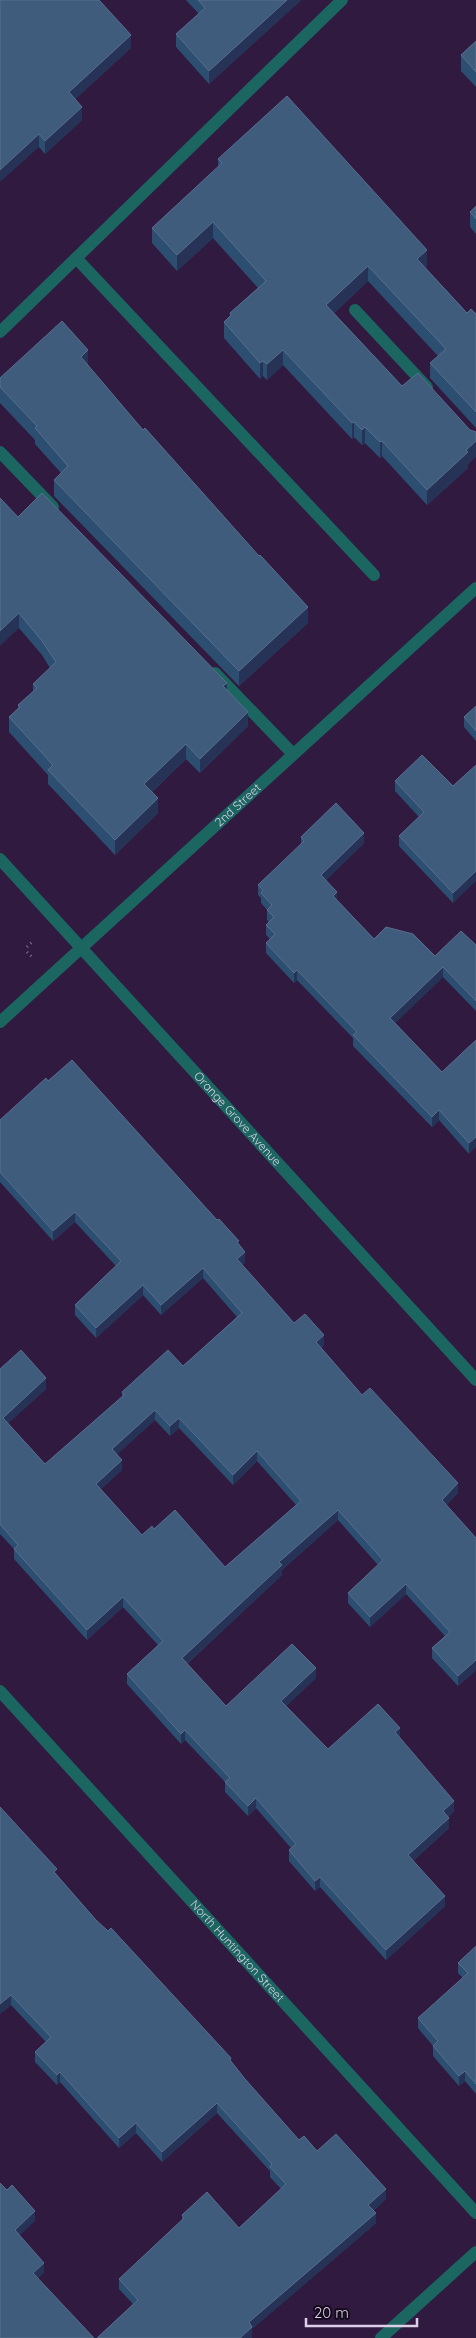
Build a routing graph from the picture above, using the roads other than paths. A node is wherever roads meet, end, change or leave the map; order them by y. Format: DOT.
graph roads {
  1 [pos="342,0"];
  2 [pos="76,258"];
  3 [pos="355,310"];
  4 [pos="0,332"];
  5 [pos="436,397"];
  6 [pos="0,452"];
  7 [pos="61,515"];
  8 [pos="374,575"];
  9 [pos="476,588"];
  10 [pos="205,663"];
  11 [pos="294,754"];
  12 [pos="0,859"];
  13 [pos="81,948"];
  14 [pos="0,1022"];
  15 [pos="476,1380"];
  16 [pos="0,1691"];
  17 [pos="476,2213"];
  18 [pos="476,2252"];
  19 [pos="382,2338"];
  1 -- 2 [label="street"];
  2 -- 4 [label="street"];
  2 -- 8 [label="street"];
  3 -- 5 [label="street"];
  6 -- 7 [label="street"];
  9 -- 11 [label="street, 2nd Street"];
  10 -- 11 [label="street"];
  11 -- 13 [label="street, 2nd Street"];
  12 -- 13 [label="street, Orange Grove Avenue"];
  13 -- 14 [label="street, 2nd Street"];
  13 -- 15 [label="street, Orange Grove Avenue"];
  16 -- 17 [label="street, North Huntington Street"];
  18 -- 19 [label="street"];
}
